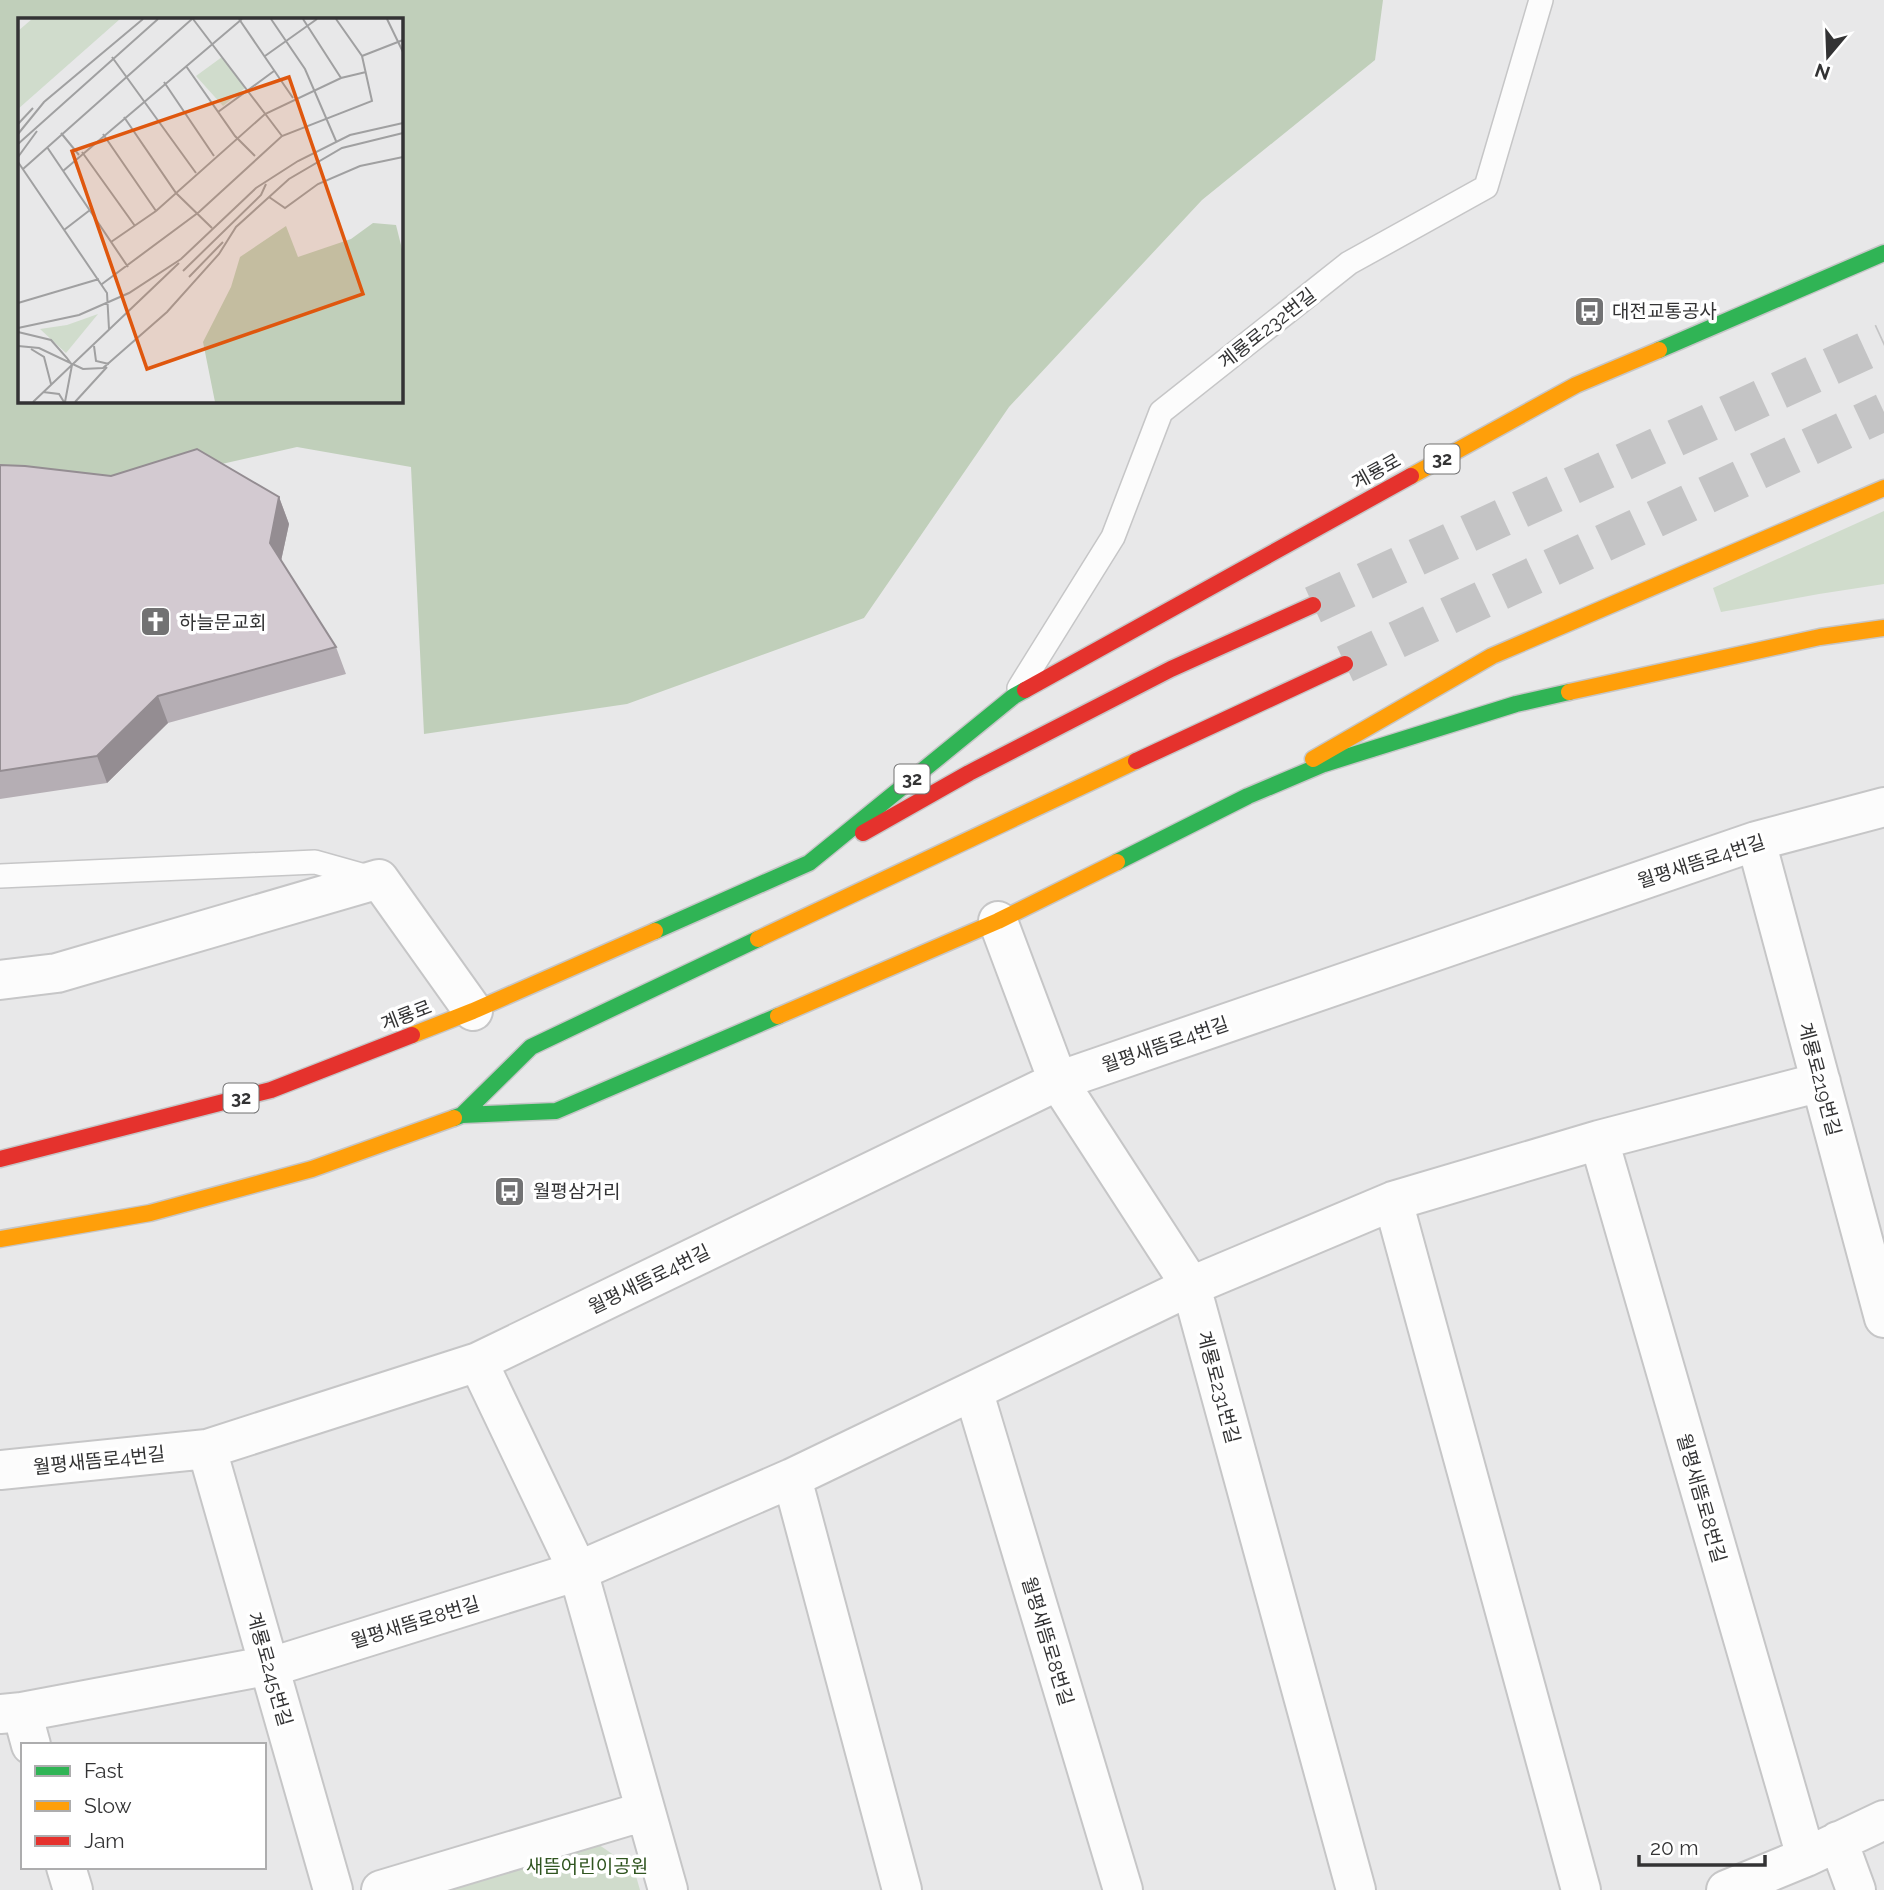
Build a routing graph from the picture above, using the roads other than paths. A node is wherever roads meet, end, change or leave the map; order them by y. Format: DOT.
graph roads {
  1 [pos="1541,0"];
  2 [pos="1884,253"];
  3 [pos="1884,488"];
  4 [pos="1313,605"];
  5 [pos="1884,628"];
  6 [pos="1345,664"];
  7 [pos="1014,696"];
  8 [pos="1248,796"];
  9 [pos="1884,807"];
  10 [pos="1756,841"];
  11 [pos="810,863"];
  12 [pos="0,876"];
  13 [pos="379,879"];
  14 [pos="998,921"];
  15 [pos="0,981"];
  16 [pos="473,1012"];
  17 [pos="1058,1081"];
  18 [pos="1821,1082"];
  19 [pos="462,1115"];
  20 [pos="1599,1140"];
  21 [pos="0,1159"];
  22 [pos="1393,1201"];
  23 [pos="0,1239"];
  24 [pos="1191,1286"];
  25 [pos="1884,1318"];
  26 [pos="478,1362"];
  27 [pos="974,1393"];
  28 [pos="207,1449"];
  29 [pos="0,1470"];
  30 [pos="792,1478"];
  31 [pos="578,1571"];
  32 [pos="270,1666"];
  33 [pos="18,1724"];
  34 [pos="645,1811"];
  35 [pos="1884,1820"];
  36 [pos="1822,1849"];
  37 [pos="67,1869"];
  38 [pos="73,1890"];
  39 [pos="333,1890"];
  40 [pos="381,1890"];
  41 [pos="668,1890"];
  42 [pos="902,1890"];
  43 [pos="1123,1890"];
  44 [pos="1356,1890"];
  45 [pos="1581,1890"];
  46 [pos="1726,1890"];
  47 [pos="1856,1890"];
  1 -- 7 [label="lane, 계룡로232번길"];
  2 -- 7 [label="main road, 계룡로 / 32"];
  3 -- 8 [label="main road"];
  4 -- 11 [label="main road"];
  5 -- 8 [label="main road"];
  6 -- 19 [label="main road"];
  7 -- 11 [label="main road, 32"];
  8 -- 14 [label="main road"];
  9 -- 10 [label="street, 월평새뜸로4번길"];
  10 -- 17 [label="street, 월평새뜸로4번길"];
  10 -- 18 [label="street, 계룡로219번길"];
  11 -- 16 [label="main road, 계룡로 / 32"];
  12 -- 13 [label="lane"];
  13 -- 15 [label="street"];
  13 -- 16 [label="street"];
  14 -- 17 [label="street, 계룡로231번길"];
  14 -- 19 [label="main road"];
  16 -- 21 [label="main road, 계룡로 / 32"];
  17 -- 24 [label="street, 계룡로231번길"];
  17 -- 26 [label="street, 월평새뜸로4번길"];
  18 -- 20 [label="street, 월평새뜸로8번길"];
  18 -- 25 [label="street, 계룡로219번길"];
  19 -- 23 [label="main road"];
  20 -- 22 [label="street, 월평새뜸로8번길"];
  20 -- 36 [label="street, 월평새뜸로8번길"];
  22 -- 24 [label="street, 월평새뜸로8번길"];
  22 -- 45 [label="street"];
  24 -- 27 [label="street, 월평새뜸로8번길"];
  24 -- 44 [label="street, 계룡로231번길"];
  26 -- 28 [label="street, 월평새뜸로4번길"];
  26 -- 31 [label="street"];
  27 -- 30 [label="street, 월평새뜸로8번길"];
  27 -- 43 [label="street, 월평새뜸로8번길"];
  28 -- 29 [label="street, 월평새뜸로4번길"];
  28 -- 32 [label="street, 계룡로245번길"];
  30 -- 31 [label="street, 월평새뜸로8번길"];
  30 -- 42 [label="street"];
  31 -- 32 [label="street, 월평새뜸로8번길"];
  31 -- 34 [label="street"];
  32 -- 33 [label="street, 월평새뜸로8번길"];
  32 -- 39 [label="street, 계룡로245번길"];
  34 -- 40 [label="street"];
  34 -- 41 [label="street"];
  35 -- 36 [label="street"];
  36 -- 46 [label="street"];
  36 -- 47 [label="street, 월평새뜸로8번길"];
  37 -- 38 [label="street"];
}
